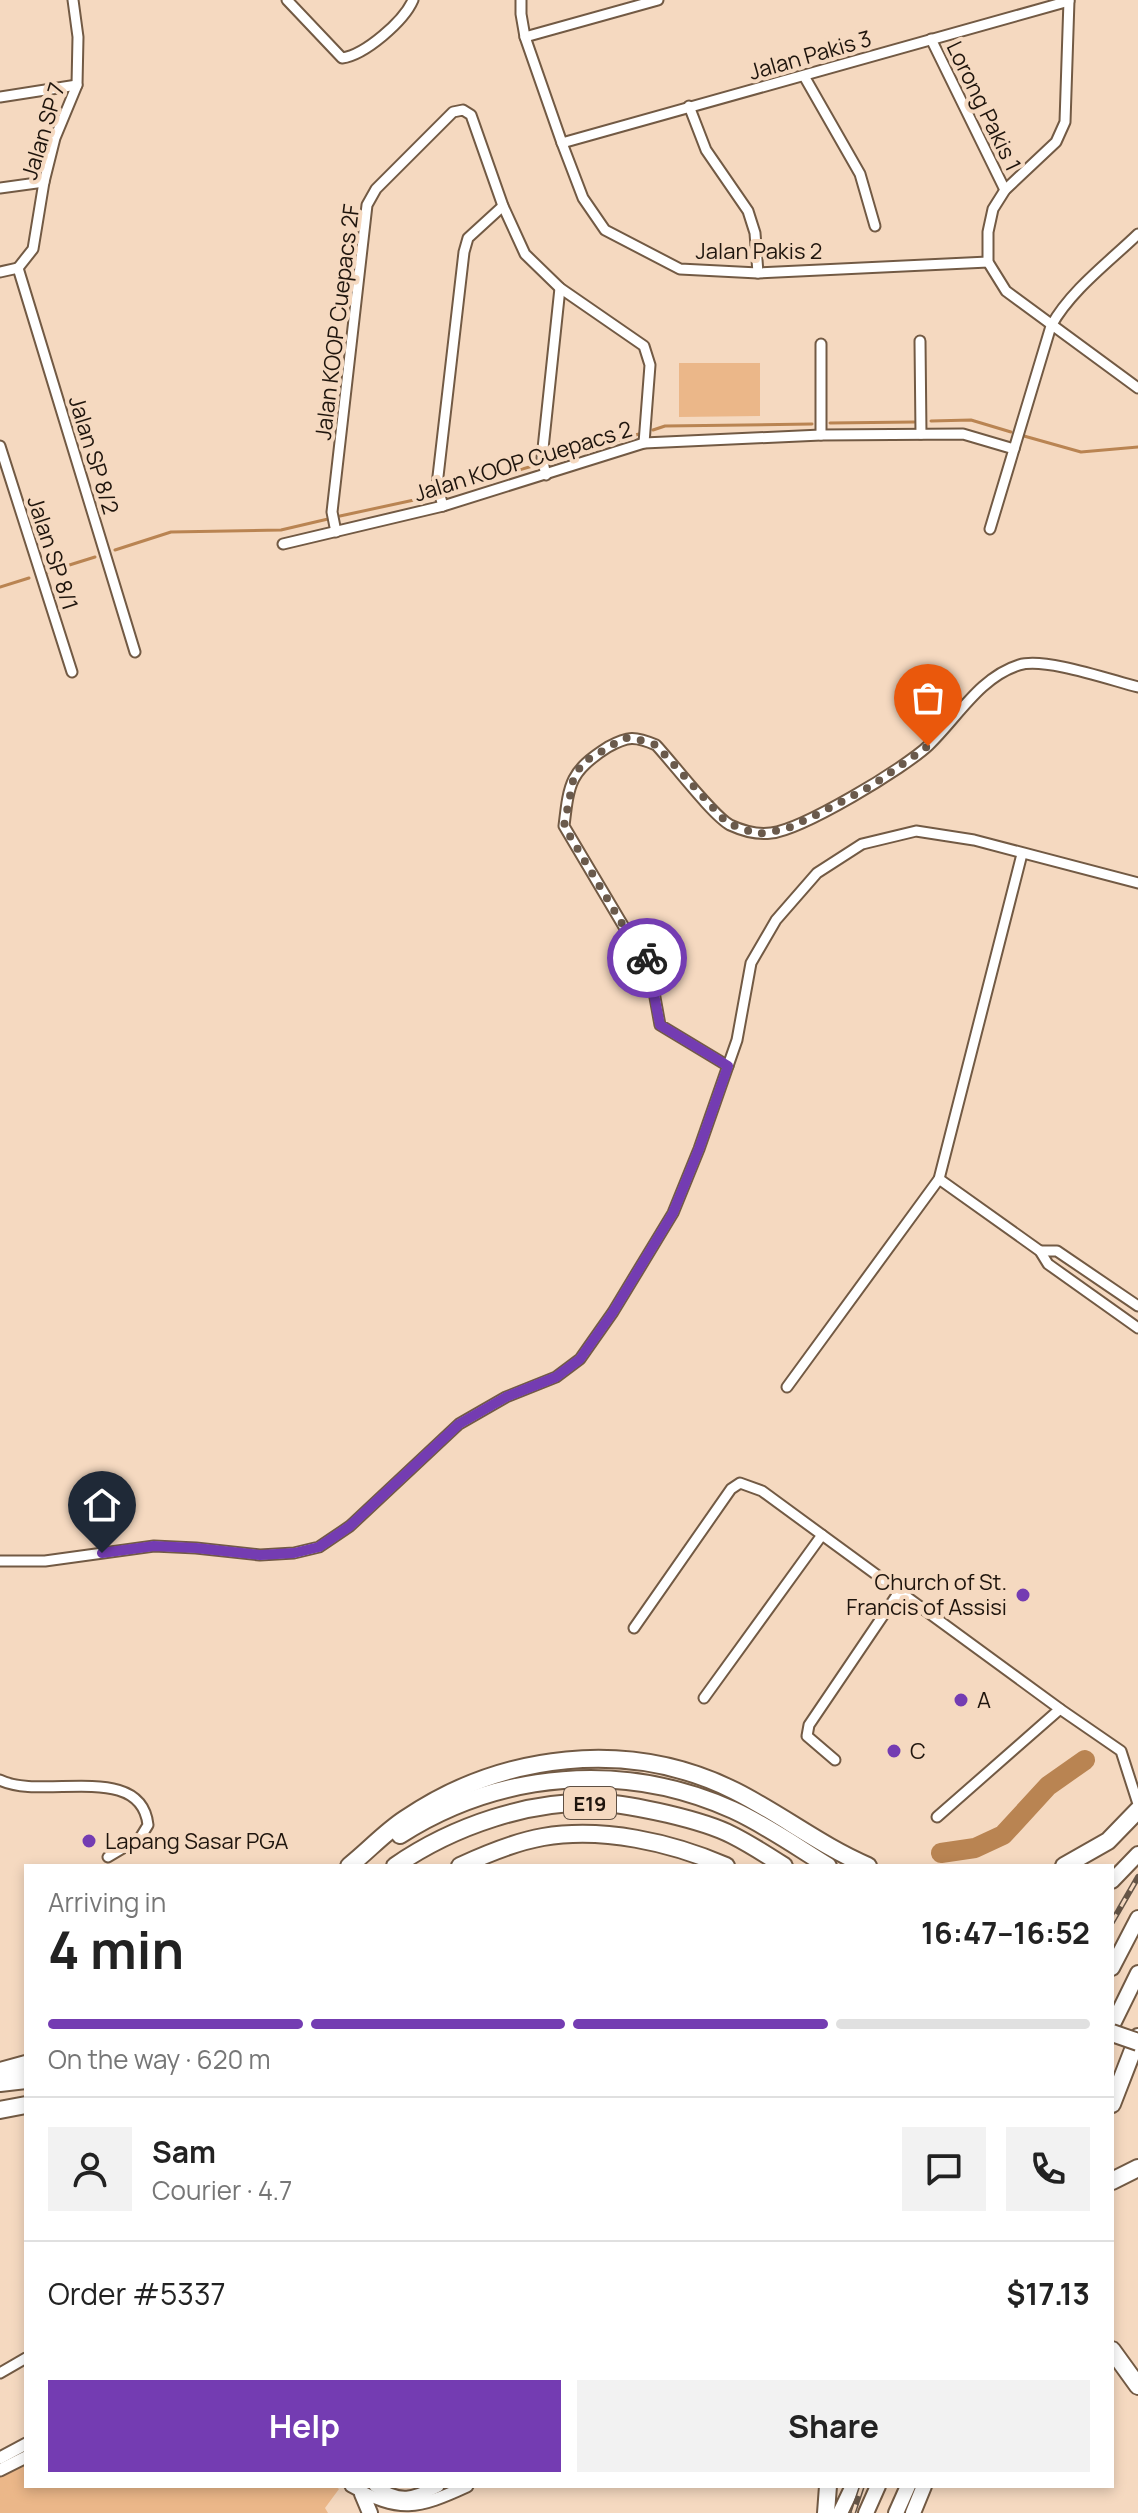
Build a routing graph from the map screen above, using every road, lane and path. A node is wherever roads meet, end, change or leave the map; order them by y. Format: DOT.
graph roads {
  1 [pos="73,0"];
  2 [pos="287,0"];
  3 [pos="413,0"];
  4 [pos="521,0"];
  5 [pos="658,0"];
  6 [pos="1069,1"];
  7 [pos="629,4"];
  8 [pos="525,37"];
  9 [pos="931,39"];
  10 [pos="804,76"];
  11 [pos="77,85"];
  12 [pos="0,97"];
  13 [pos="689,106"];
  14 [pos="562,143"];
  15 [pos="44,182"];
  16 [pos="0,188"];
  17 [pos="1005,190"];
  18 [pos="503,206"];
  19 [pos="875,226"];
  20 [pos="1138,234"];
  21 [pos="988,262"];
  22 [pos="18,268"];
  23 [pos="0,272"];
  24 [pos="758,273"];
  25 [pos="560,288"];
  26 [pos="1051,326"];
  27 [pos="920,341"];
  28 [pos="821,344"];
  29 [pos="1138,388"];
  30 [pos="921,434"];
  31 [pos="821,435"];
  32 [pos="644,443"];
  33 [pos="0,446"];
  34 [pos="1014,449"];
  35 [pos="546,475"];
  36 [pos="443,506"];
  37 [pos="990,529"];
  38 [pos="336,532"];
  39 [pos="283,544"];
  40 [pos="135,652"];
  41 [pos="72,672"];
  42 [pos="1138,687"];
  43 [pos="1022,854"];
  44 [pos="1138,883"];
  45 [pos="728,1066"];
  46 [pos="939,1179"];
  47 [pos="1040,1251"];
  48 [pos="1138,1306"];
  49 [pos="1138,1328"];
  50 [pos="787,1387"];
  51 [pos="822,1535"];
  52 [pos="0,1561"];
  53 [pos="899,1592"];
  54 [pos="634,1628"];
  55 [pos="704,1698"];
  56 [pos="1060,1709"];
  57 [pos="835,1760"];
  58 [pos="0,1780"];
  59 [pos="1138,1807"];
  60 [pos="937,1817"];
  61 [pos="1138,1843"];
  62 [pos="698,1854"];
  63 [pos="1138,1854"];
  64 [pos="108,1857"];
  65 [pos="352,1864"];
  66 [pos="353,1864"];
  67 [pos="398,1864"];
  68 [pos="464,1864"];
  69 [pos="710,1864"];
  70 [pos="721,1864"];
  71 [pos="781,1864"];
  72 [pos="825,1864"];
  73 [pos="863,1864"];
  74 [pos="1068,1864"];
  75 [pos="1116,1876"];
  76 [pos="1138,1918"];
  77 [pos="1114,1964"];
  78 [pos="1138,1973"];
  79 [pos="1128,1992"];
  80 [pos="1114,2022"];
  81 [pos="1114,2034"];
  82 [pos="1114,2040"];
  83 [pos="1138,2040"];
  84 [pos="1114,2060"];
  85 [pos="24,2065"];
  86 [pos="1138,2068"];
  87 [pos="0,2071"];
  88 [pos="24,2080"];
  89 [pos="0,2083"];
  90 [pos="1114,2083"];
  91 [pos="1138,2090"];
  92 [pos="1114,2099"];
  93 [pos="24,2105"];
  94 [pos="0,2110"];
  95 [pos="1138,2168"];
  96 [pos="1114,2180"];
  97 [pos="1114,2353"];
  98 [pos="24,2359"];
  99 [pos="0,2373"];
  100 [pos="1138,2386"];
  101 [pos="24,2445"];
  102 [pos="0,2458"];
  103 [pos="24,2458"];
  104 [pos="0,2470"];
  105 [pos="434,2488"];
  106 [pos="463,2488"];
  107 [pos="828,2488"];
  108 [pos="852,2488"];
  109 [pos="877,2488"];
  110 [pos="907,2488"];
  111 [pos="923,2488"];
  112 [pos="363,2489"];
  113 [pos="370,2513"];
  114 [pos="826,2513"];
  115 [pos="840,2513"];
  116 [pos="866,2513"];
  117 [pos="896,2513"];
  118 [pos="913,2513"];
  1 -- 11 [label="street, Jalan SP 7"];
  2 -- 3 [label="street"];
  4 -- 8 [label="street, Jalan Pakis 2"];
  5 -- 7 [label="street"];
  6 -- 9 [label="street, Jalan Pakis 3"];
  6 -- 17 [label="street"];
  7 -- 8 [label="street"];
  8 -- 14 [label="street, Jalan Pakis 2"];
  9 -- 10 [label="street, Jalan Pakis 3"];
  9 -- 17 [label="street, Lorong Pakis 1"];
  10 -- 13 [label="street, Jalan Pakis 3"];
  10 -- 19 [label="street"];
  11 -- 12 [label="street"];
  11 -- 15 [label="street, Jalan SP 7"];
  13 -- 14 [label="street, Jalan Pakis 3"];
  13 -- 24 [label="street"];
  14 -- 24 [label="street, Jalan Pakis 2"];
  15 -- 16 [label="street"];
  15 -- 22 [label="street, Jalan SP 7"];
  17 -- 21 [label="street"];
  18 -- 25 [label="street"];
  18 -- 36 [label="street"];
  18 -- 38 [label="street, Jalan KOOP Cuepacs 2F"];
  20 -- 26 [label="street"];
  21 -- 24 [label="street, Jalan Pakis 2"];
  21 -- 26 [label="street"];
  22 -- 23 [label="street"];
  22 -- 40 [label="street, Jalan SP 8/2"];
  25 -- 32 [label="street"];
  25 -- 35 [label="street"];
  26 -- 29 [label="street"];
  26 -- 34 [label="street"];
  27 -- 30 [label="street"];
  28 -- 31 [label="street"];
  30 -- 31 [label="street, Jalan KOOP Cuepacs 2"];
  30 -- 34 [label="street, Jalan KOOP Cuepacs 2"];
  31 -- 32 [label="street, Jalan KOOP Cuepacs 2"];
  32 -- 35 [label="street, Jalan KOOP Cuepacs 2"];
  33 -- 41 [label="street, Jalan SP 8/1"];
  34 -- 37 [label="street"];
  35 -- 36 [label="street, Jalan KOOP Cuepacs 2"];
  36 -- 38 [label="street, Jalan KOOP Cuepacs 2"];
  38 -- 39 [label="street, Jalan KOOP Cuepacs 2"];
  42 -- 45 [label="street"];
  43 -- 44 [label="street"];
  43 -- 45 [label="street"];
  43 -- 46 [label="street"];
  45 -- 52 [label="street"];
  46 -- 47 [label="street"];
  46 -- 50 [label="street"];
  47 -- 48 [label="street"];
  47 -- 49 [label="street"];
  51 -- 53 [label="street"];
  51 -- 54 [label="street"];
  51 -- 55 [label="street"];
  53 -- 56 [label="street"];
  53 -- 57 [label="street"];
  56 -- 59 [label="street"];
  56 -- 60 [label="street"];
  58 -- 64 [label="street"];
  59 -- 74 [label="highway"];
  61 -- 75 [label="street"];
  62 -- 68 [label="highway, E19"];
  62 -- 69 [label="highway"];
  62 -- 70 [label="highway, E19"];
  63 -- 75 [label="highway"];
  65 -- 73 [label="highway"];
  66 -- 72 [label="highway"];
  67 -- 71 [label="highway, E19"];
  76 -- 77 [label="highway"];
  78 -- 79 [label="highway"];
  79 -- 80 [label="highway"];
  79 -- 82 [label="highway"];
  81 -- 83 [label="highway, bridge"];
  83 -- 92 [label="highway"];
  84 -- 86 [label="highway"];
  85 -- 87 [label="highway"];
  88 -- 89 [label="highway"];
  90 -- 91 [label="highway"];
  93 -- 94 [label="highway"];
  95 -- 96 [label="highway"];
  97 -- 100 [label="highway"];
  98 -- 99 [label="street"];
  101 -- 102 [label="street"];
  103 -- 104 [label="street"];
  105 -- 112 [label="street"];
  106 -- 112 [label="street"];
  107 -- 114 [label="highway"];
  108 -- 115 [label="highway"];
  109 -- 116 [label="highway"];
  110 -- 117 [label="highway"];
  111 -- 118 [label="highway"];
  112 -- 113 [label="highway"];
}
